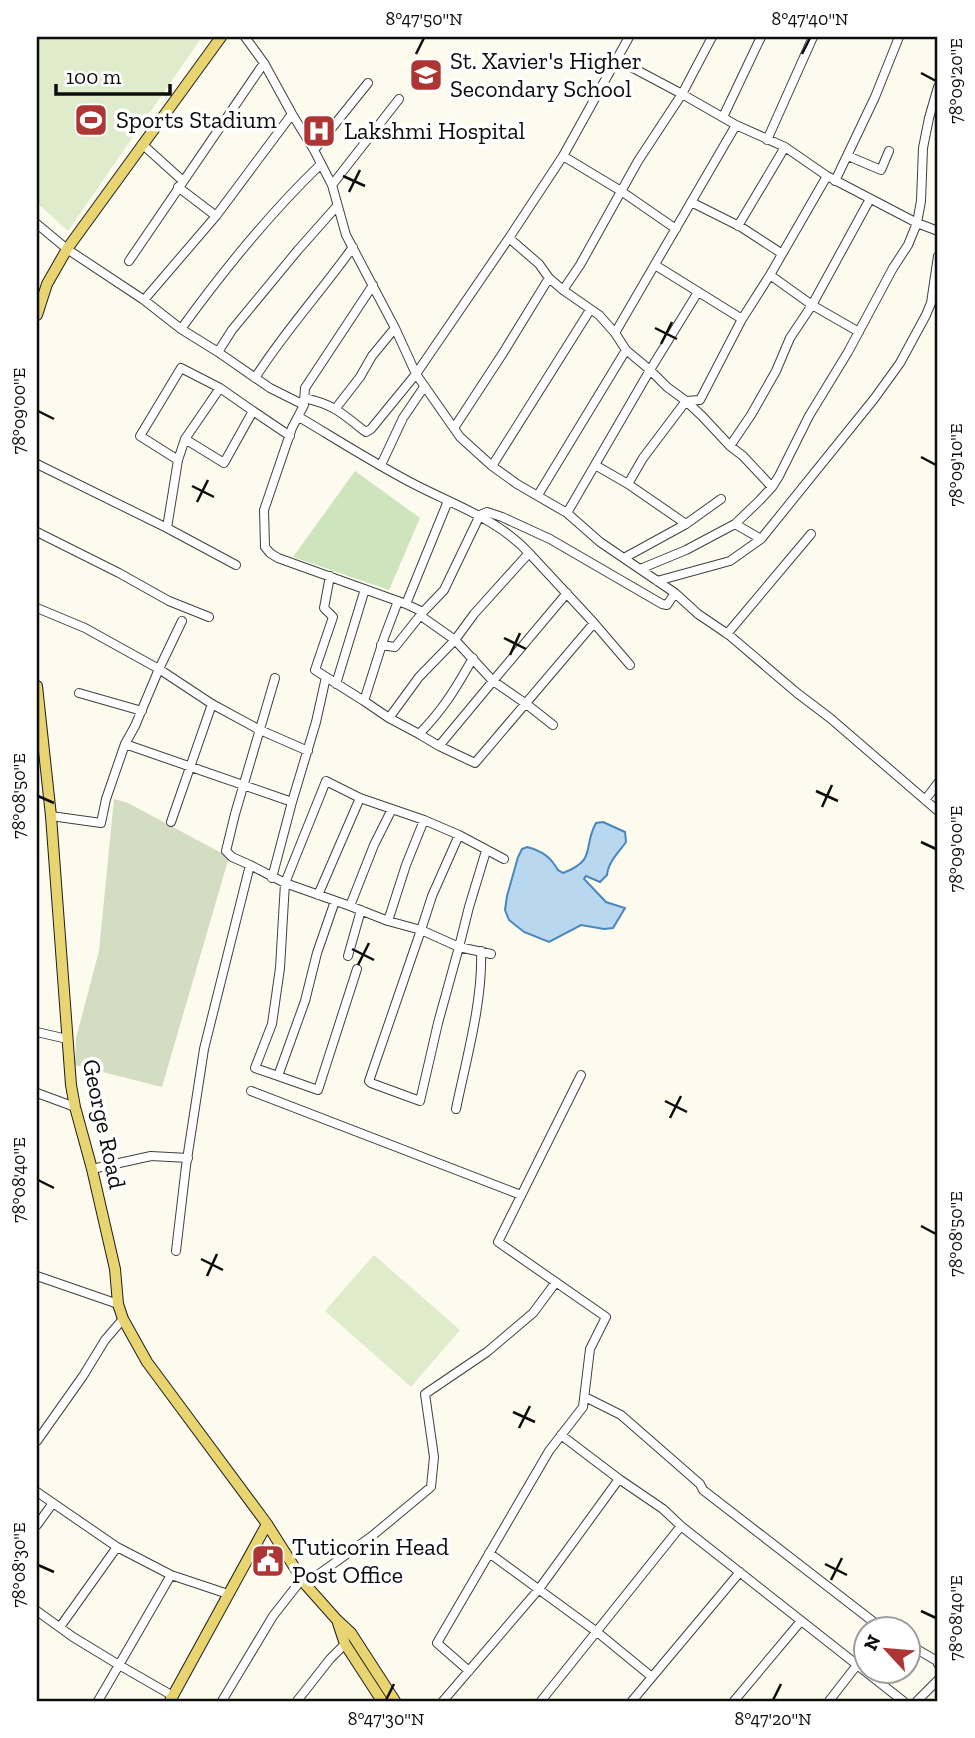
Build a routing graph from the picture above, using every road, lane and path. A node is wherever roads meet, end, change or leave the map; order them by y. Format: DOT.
graph roads {
  1 [pos="221,37"];
  2 [pos="245,37"];
  3 [pos="629,37"];
  4 [pos="712,37"];
  5 [pos="761,37"];
  6 [pos="813,37"];
  7 [pos="899,37"];
  8 [pos="616,58"];
  9 [pos="264,63"];
  10 [pos="368,83"];
  11 [pos="938,87"];
  12 [pos="682,94"];
  13 [pos="399,99"];
  14 [pos="292,114"];
  15 [pos="723,117"];
  16 [pos="736,125"];
  17 [pos="767,140"];
  18 [pos="142,144"];
  19 [pos="785,147"];
  20 [pos="314,150"];
  21 [pos="889,151"];
  22 [pos="563,156"];
  23 [pos="848,156"];
  24 [pos="320,165"];
  25 [pos="831,179"];
  26 [pos="181,184"];
  27 [pos="332,185"];
  28 [pos="621,191"];
  29 [pos="870,199"];
  30 [pos="691,202"];
  31 [pos="337,206"];
  32 [pos="216,216"];
  33 [pos="917,223"];
  34 [pos="37,224"];
  35 [pos="738,226"];
  36 [pos="676,229"];
  37 [pos="938,231"];
  38 [pos="509,238"];
  39 [pos="353,247"];
  40 [pos="66,249"];
  41 [pos="781,253"];
  42 [pos="938,256"];
  43 [pos="129,261"];
  44 [pos="655,265"];
  45 [pos="770,275"];
  46 [pos="550,278"];
  47 [pos="373,285"];
  48 [pos="563,290"];
  49 [pos="698,292"];
  50 [pos="144,300"];
  51 [pos="812,304"];
  52 [pos="590,310"];
  53 [pos="37,315"];
  54 [pos="742,319"];
  55 [pos="395,328"];
  56 [pos="181,329"];
  57 [pos="859,332"];
  58 [pos="615,333"];
  59 [pos="626,350"];
  60 [pos="218,352"];
  61 [pos="650,370"];
  62 [pos="416,374"];
  63 [pos="256,378"];
  64 [pos="424,387"];
  65 [pos="220,388"];
  66 [pos="304,401"];
  67 [pos="686,401"];
  68 [pos="336,408"];
  69 [pos="386,409"];
  70 [pos="253,411"];
  71 [pos="299,417"];
  72 [pos="402,418"];
  73 [pos="454,428"];
  74 [pos="289,436"];
  75 [pos="185,439"];
  76 [pos="730,446"];
  77 [pos="177,460"];
  78 [pos="37,464"];
  79 [pos="381,465"];
  80 [pos="595,465"];
  81 [pos="492,466"];
  82 [pos="628,484"];
  83 [pos="772,487"];
  84 [pos="538,495"];
  85 [pos="720,499"];
  86 [pos="448,501"];
  87 [pos="566,513"];
  88 [pos="480,515"];
  89 [pos="735,523"];
  90 [pos="686,524"];
  91 [pos="167,527"];
  92 [pos="37,532"];
  93 [pos="811,534"];
  94 [pos="761,539"];
  95 [pos="528,553"];
  96 [pos="624,558"];
  97 [pos="236,565"];
  98 [pos="640,569"];
  99 [pos="330,576"];
  100 [pos="657,581"];
  101 [pos="365,589"];
  102 [pos="567,593"];
  103 [pos="675,593"];
  104 [pos="402,603"];
  105 [pos="37,608"];
  106 [pos="422,614"];
  107 [pos="209,617"];
  108 [pos="183,621"];
  109 [pos="594,623"];
  110 [pos="727,634"];
  111 [pos="455,640"];
  112 [pos="381,645"];
  113 [pos="473,658"];
  114 [pos="630,665"];
  115 [pos="159,669"];
  116 [pos="326,677"];
  117 [pos="275,678"];
  118 [pos="493,681"];
  119 [pos="336,684"];
  120 [pos="37,685"];
  121 [pos="79,693"];
  122 [pos="364,701"];
  123 [pos="525,703"];
  124 [pos="212,704"];
  125 [pos="142,711"];
  126 [pos="38,713"];
  127 [pos="389,718"];
  128 [pos="553,725"];
  129 [pos="260,730"];
  130 [pos="419,734"];
  131 [pos="125,744"];
  132 [pos="439,746"];
  133 [pos="308,751"];
  134 [pos="190,766"];
  135 [pos="938,783"];
  136 [pos="244,784"];
  137 [pos="360,798"];
  138 [pos="925,800"];
  139 [pos="292,802"];
  140 [pos="392,809"];
  141 [pos="938,811"];
  142 [pos="51,816"];
  143 [pos="424,820"];
  144 [pos="171,822"];
  145 [pos="459,835"];
  146 [pos="486,850"];
  147 [pos="504,859"];
  148 [pos="250,865"];
  149 [pos="272,878"];
  150 [pos="285,883"];
  151 [pos="318,895"];
  152 [pos="335,901"];
  153 [pos="350,906"];
  154 [pos="361,910"];
  155 [pos="388,921"];
  156 [pos="421,930"];
  157 [pos="459,947"];
  158 [pos="481,951"];
  159 [pos="491,954"];
  160 [pos="348,956"];
  161 [pos="358,969"];
  162 [pos="37,1032"];
  163 [pos="66,1039"];
  164 [pos="582,1075"];
  165 [pos="278,1076"];
  166 [pos="251,1091"];
  167 [pos="37,1093"];
  168 [pos="75,1107"];
  169 [pos="456,1109"];
  170 [pos="188,1158"];
  171 [pos="92,1169"];
  172 [pos="521,1195"];
  173 [pos="176,1251"];
  174 [pos="37,1276"];
  175 [pos="556,1282"];
  176 [pos="118,1304"];
  177 [pos="123,1319"];
  178 [pos="584,1397"];
  179 [pos="561,1436"];
  180 [pos="37,1441"];
  181 [pos="619,1479"];
  182 [pos="37,1492"];
  183 [pos="53,1503"];
  184 [pos="267,1524"];
  185 [pos="37,1525"];
  186 [pos="681,1526"];
  187 [pos="117,1547"];
  188 [pos="489,1553"];
  189 [pos="740,1572"];
  190 [pos="171,1575"];
  191 [pos="304,1581"];
  192 [pos="538,1589"];
  193 [pos="228,1594"];
  194 [pos="37,1610"];
  195 [pos="867,1616"];
  196 [pos="337,1620"];
  197 [pos="802,1621"];
  198 [pos="60,1627"];
  199 [pos="597,1632"];
  200 [pos="345,1644"];
  201 [pos="922,1652"];
  202 [pos="852,1661"];
  203 [pos="938,1664"];
  204 [pos="119,1665"];
  205 [pos="468,1671"];
  206 [pos="852,1671"];
  207 [pos="652,1677"];
  208 [pos="938,1680"];
  209 [pos="884,1686"];
  210 [pos="172,1699"];
  211 [pos="381,1700"];
  212 [pos="99,1701"];
  213 [pos="222,1701"];
  214 [pos="297,1701"];
  215 [pos="396,1701"];
  216 [pos="443,1701"];
  217 [pos="541,1701"];
  218 [pos="632,1701"];
  219 [pos="734,1701"];
  220 [pos="829,1701"];
  221 [pos="903,1701"];
  222 [pos="917,1701"];
  1 -- 18 [label="main road"];
  2 -- 9 [label="street"];
  3 -- 8 [label="street"];
  4 -- 12 [label="street"];
  5 -- 15 [label="street"];
  6 -- 17 [label="street"];
  7 -- 23 [label="street"];
  8 -- 12 [label="street"];
  8 -- 22 [label="street"];
  9 -- 14 [label="street"];
  9 -- 26 [label="street"];
  10 -- 20 [label="street"];
  11 -- 33 [label="street"];
  12 -- 15 [label="street"];
  12 -- 28 [label="street"];
  13 -- 27 [label="street"];
  14 -- 20 [label="street"];
  14 -- 32 [label="street"];
  15 -- 16 [label="street"];
  16 -- 17 [label="street"];
  16 -- 30 [label="street"];
  17 -- 19 [label="street"];
  18 -- 26 [label="street"];
  18 -- 40 [label="main road"];
  19 -- 25 [label="street"];
  19 -- 35 [label="street"];
  20 -- 24 [label="street"];
  21 -- 23 [label="street"];
  22 -- 28 [label="street"];
  22 -- 38 [label="street"];
  23 -- 25 [label="street"];
  24 -- 27 [label="street"];
  24 -- 56 [label="street"];
  25 -- 29 [label="street"];
  25 -- 41 [label="street"];
  26 -- 32 [label="street"];
  26 -- 43 [label="street"];
  27 -- 31 [label="street"];
  28 -- 36 [label="street"];
  28 -- 48 [label="street"];
  29 -- 33 [label="street"];
  29 -- 51 [label="street"];
  30 -- 35 [label="street"];
  30 -- 36 [label="street"];
  31 -- 39 [label="street"];
  31 -- 60 [label="street"];
  32 -- 50 [label="street"];
  33 -- 37 [label="street"];
  33 -- 57 [label="street"];
  34 -- 40 [label="street"];
  35 -- 41 [label="street"];
  36 -- 44 [label="street"];
  38 -- 46 [label="street"];
  38 -- 62 [label="street"];
  39 -- 47 [label="street"];
  39 -- 63 [label="street"];
  40 -- 50 [label="street"];
  40 -- 53 [label="main road"];
  41 -- 45 [label="street"];
  42 -- 94 [label="street"];
  44 -- 49 [label="street"];
  44 -- 58 [label="street"];
  45 -- 51 [label="street"];
  45 -- 54 [label="street"];
  46 -- 48 [label="street"];
  46 -- 73 [label="street"];
  47 -- 55 [label="street"];
  47 -- 66 [label="street"];
  48 -- 52 [label="street"];
  49 -- 54 [label="street"];
  49 -- 61 [label="street"];
  50 -- 56 [label="street"];
  51 -- 57 [label="street"];
  51 -- 76 [label="street"];
  52 -- 58 [label="street"];
  52 -- 81 [label="street"];
  54 -- 67 [label="street"];
  55 -- 62 [label="street"];
  55 -- 68 [label="street"];
  56 -- 60 [label="street"];
  57 -- 83 [label="street"];
  58 -- 59 [label="street"];
  59 -- 61 [label="street"];
  59 -- 84 [label="street"];
  60 -- 63 [label="street"];
  61 -- 67 [label="street"];
  61 -- 80 [label="street"];
  62 -- 64 [label="street"];
  62 -- 69 [label="street"];
  63 -- 66 [label="street"];
  64 -- 72 [label="street"];
  64 -- 73 [label="street"];
  65 -- 70 [label="street"];
  65 -- 75 [label="street"];
  65 -- 77 [label="street"];
  66 -- 68 [label="street"];
  66 -- 71 [label="street"];
  67 -- 76 [label="street"];
  67 -- 82 [label="street"];
  68 -- 69 [label="street"];
  69 -- 72 [label="street"];
  70 -- 74 [label="street"];
  70 -- 75 [label="street"];
  71 -- 74 [label="street"];
  71 -- 79 [label="street"];
  72 -- 79 [label="street"];
  73 -- 81 [label="street"];
  74 -- 99 [label="street"];
  75 -- 77 [label="street"];
  76 -- 83 [label="street"];
  77 -- 91 [label="street"];
  78 -- 91 [label="street"];
  79 -- 86 [label="street"];
  80 -- 82 [label="street"];
  80 -- 87 [label="street"];
  81 -- 84 [label="street"];
  82 -- 90 [label="street"];
  83 -- 89 [label="street"];
  84 -- 87 [label="street"];
  85 -- 90 [label="street"];
  86 -- 88 [label="street"];
  86 -- 104 [label="street"];
  87 -- 96 [label="street"];
  88 -- 95 [label="street"];
  88 -- 103 [label="street"];
  88 -- 106 [label="street"];
  89 -- 94 [label="street"];
  89 -- 98 [label="street"];
  90 -- 96 [label="street"];
  91 -- 97 [label="street"];
  92 -- 107 [label="street"];
  93 -- 110 [label="street"];
  94 -- 100 [label="street"];
  95 -- 102 [label="street"];
  95 -- 111 [label="street"];
  96 -- 98 [label="street"];
  98 -- 100 [label="street"];
  99 -- 101 [label="street"];
  99 -- 116 [label="street"];
  100 -- 103 [label="street"];
  101 -- 104 [label="street"];
  101 -- 119 [label="street"];
  102 -- 109 [label="street"];
  102 -- 118 [label="street"];
  103 -- 110 [label="street"];
  104 -- 106 [label="street"];
  104 -- 112 [label="street"];
  105 -- 115 [label="street"];
  106 -- 111 [label="street"];
  106 -- 112 [label="street"];
  108 -- 115 [label="street"];
  109 -- 114 [label="street"];
  109 -- 123 [label="street"];
  110 -- 138 [label="street"];
  111 -- 113 [label="street"];
  111 -- 127 [label="street"];
  112 -- 122 [label="street"];
  113 -- 118 [label="street"];
  113 -- 130 [label="street"];
  115 -- 124 [label="street"];
  115 -- 125 [label="street"];
  116 -- 119 [label="street"];
  116 -- 133 [label="street"];
  117 -- 129 [label="street"];
  118 -- 123 [label="street"];
  118 -- 132 [label="street"];
  119 -- 122 [label="street"];
  120 -- 126 [label="main road, George Road"];
  121 -- 125 [label="street"];
  122 -- 127 [label="street"];
  123 -- 128 [label="street"];
  123 -- 132 [label="street"];
  124 -- 129 [label="street"];
  124 -- 134 [label="street"];
  125 -- 131 [label="street"];
  126 -- 142 [label="main road, George Road"];
  127 -- 130 [label="street"];
  129 -- 133 [label="street"];
  129 -- 136 [label="street"];
  130 -- 132 [label="street"];
  131 -- 134 [label="street"];
  131 -- 142 [label="street"];
  133 -- 139 [label="street"];
  134 -- 136 [label="street"];
  134 -- 144 [label="street"];
  135 -- 138 [label="street"];
  136 -- 139 [label="street"];
  136 -- 148 [label="street"];
  137 -- 140 [label="street"];
  137 -- 150 [label="street"];
  137 -- 151 [label="street"];
  138 -- 141 [label="street"];
  139 -- 149 [label="street"];
  140 -- 143 [label="street"];
  140 -- 153 [label="street"];
  142 -- 163 [label="main road, George Road"];
  143 -- 145 [label="street"];
  143 -- 155 [label="street"];
  145 -- 146 [label="street"];
  145 -- 156 [label="street"];
  146 -- 147 [label="street"];
  146 -- 157 [label="street"];
  148 -- 149 [label="street"];
  148 -- 170 [label="street"];
  149 -- 150 [label="street"];
  150 -- 151 [label="street"];
  150 -- 165 [label="street"];
  151 -- 152 [label="street"];
  152 -- 153 [label="street"];
  152 -- 165 [label="street"];
  153 -- 154 [label="street"];
  154 -- 155 [label="street"];
  154 -- 160 [label="street"];
  155 -- 156 [label="street"];
  156 -- 157 [label="street"];
  156 -- 157 [label="street"];
  157 -- 158 [label="street"];
  158 -- 159 [label="street"];
  158 -- 169 [label="street"];
  161 -- 165 [label="street"];
  162 -- 163 [label="street"];
  163 -- 168 [label="main road, George Road"];
  164 -- 172 [label="street"];
  166 -- 172 [label="street"];
  167 -- 168 [label="street"];
  168 -- 171 [label="main road, George Road"];
  170 -- 171 [label="street"];
  170 -- 173 [label="street"];
  171 -- 176 [label="main road, George Road"];
  172 -- 175 [label="street"];
  174 -- 176 [label="street"];
  175 -- 178 [label="street"];
  175 -- 191 [label="street"];
  176 -- 177 [label="main road, George Road"];
  177 -- 180 [label="street"];
  177 -- 184 [label="main road, George Road"];
  178 -- 179 [label="street"];
  178 -- 195 [label="street"];
  179 -- 181 [label="street"];
  179 -- 188 [label="street"];
  181 -- 186 [label="street"];
  181 -- 192 [label="street"];
  182 -- 183 [label="street"];
  183 -- 185 [label="street"];
  183 -- 187 [label="street"];
  184 -- 191 [label="main road, George Road"];
  184 -- 193 [label="main road"];
  186 -- 189 [label="street"];
  186 -- 199 [label="street"];
  187 -- 190 [label="street"];
  187 -- 198 [label="street"];
  188 -- 192 [label="street"];
  188 -- 205 [label="street"];
  189 -- 197 [label="street"];
  189 -- 207 [label="street"];
  190 -- 193 [label="street"];
  190 -- 204 [label="street"];
  191 -- 196 [label="main road, George Road"];
  191 -- 213 [label="street"];
  192 -- 199 [label="street"];
  192 -- 205 [label="street"];
  193 -- 210 [label="main road"];
  194 -- 198 [label="street"];
  196 -- 200 [label="main road"];
  196 -- 215 [label="main road, George Road"];
  197 -- 202 [label="street"];
  197 -- 219 [label="street"];
  198 -- 204 [label="street"];
  199 -- 207 [label="street"];
  199 -- 217 [label="street"];
  200 -- 211 [label="main road"];
  200 -- 214 [label="street"];
  201 -- 203 [label="street"];
  204 -- 210 [label="street"];
  204 -- 212 [label="street"];
  205 -- 216 [label="street"];
  206 -- 220 [label="street"];
  207 -- 218 [label="street"];
  208 -- 222 [label="street"];
  209 -- 221 [label="street"];
}
